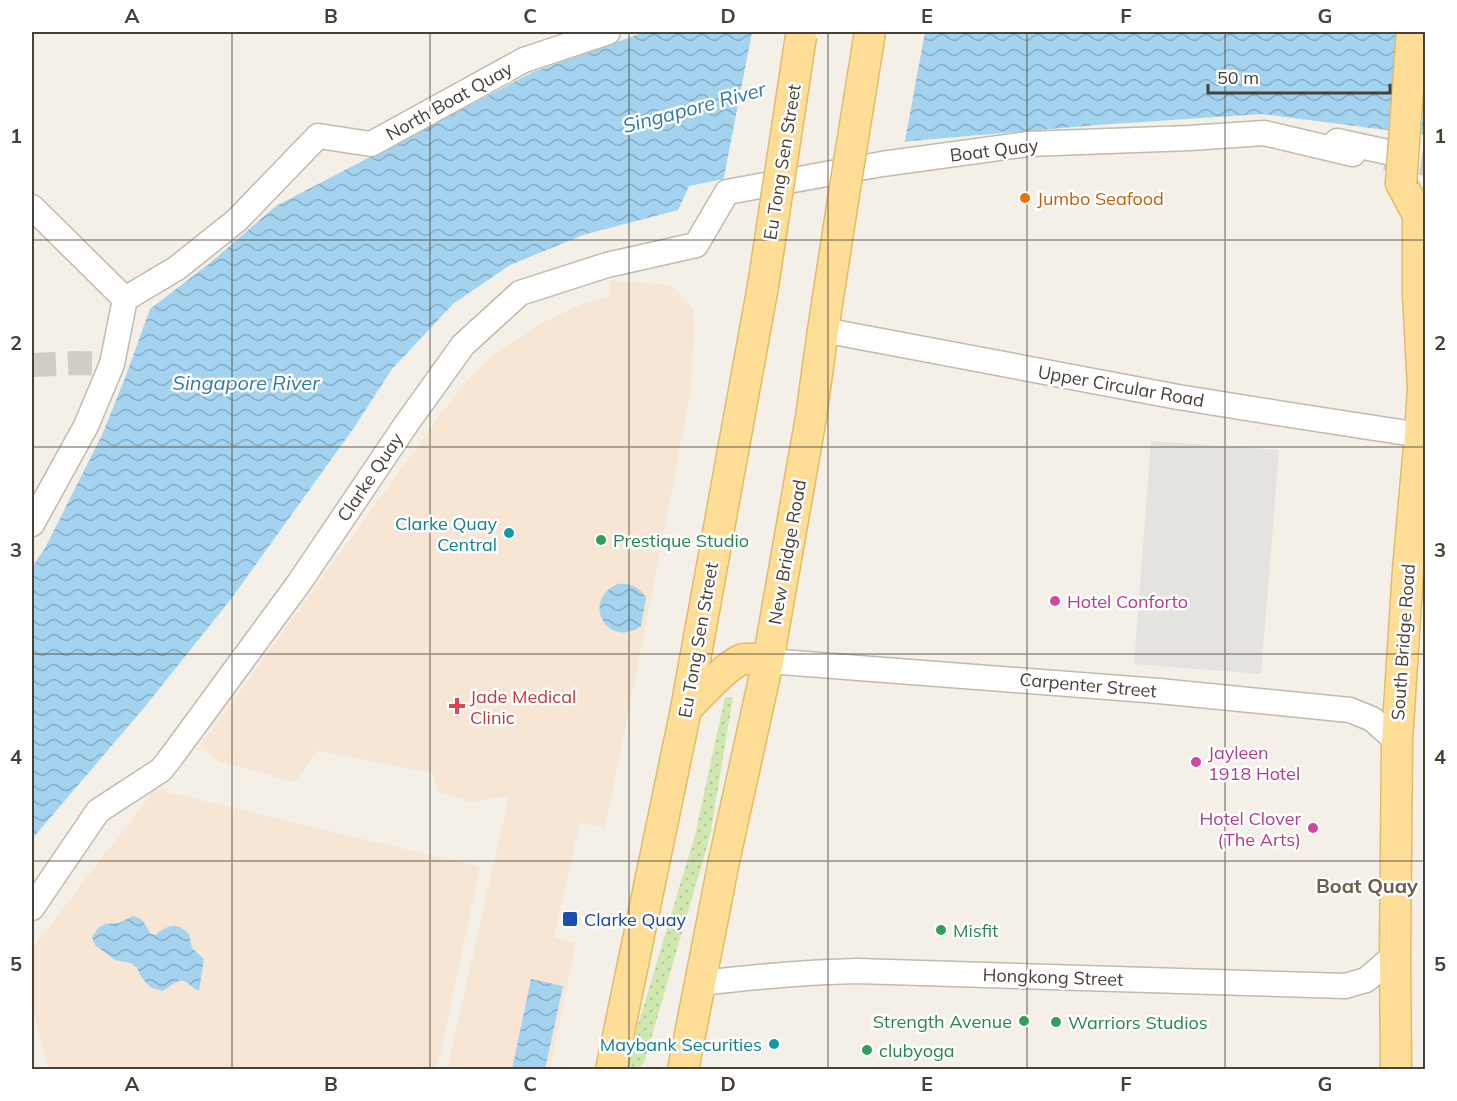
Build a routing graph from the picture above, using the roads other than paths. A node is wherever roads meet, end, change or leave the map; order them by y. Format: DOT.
graph roads {
  1 [pos="608,32"];
  2 [pos="870,32"];
  3 [pos="1412,32"];
  4 [pos="801,33"];
  5 [pos="1264,133"];
  6 [pos="1392,153"];
  7 [pos="1353,154"];
  8 [pos="727,192"];
  9 [pos="32,207"];
  10 [pos="1422,210"];
  11 [pos="125,299"];
  12 [pos="823,330"];
  13 [pos="1420,435"];
  14 [pos="1421,490"];
  15 [pos="32,524"];
  16 [pos="1425,546"];
  17 [pos="1408,570"];
  18 [pos="768,661"];
  19 [pos="686,709"];
  20 [pos="1397,741"];
  21 [pos="32,908"];
  22 [pos="1395,955"];
  23 [pos="700,983"];
  24 [pos="614,1066"];
  25 [pos="681,1066"];
  26 [pos="1396,1070"];
  1 -- 11 [label="street, North Boat Quay"];
  2 -- 12 [label="main road, New Bridge Road, bridge"];
  3 -- 10 [label="main road, South Bridge Road, bridge"];
  4 -- 19 [label="main road, Eu Tong Sen Street, bridge"];
  5 -- 6 [label="street, Boat Quay"];
  5 -- 7 [label="street, Boat Quay"];
  5 -- 8 [label="street, Boat Quay"];
  8 -- 21 [label="street, Clarke Quay"];
  9 -- 11 [label="street"];
  10 -- 13 [label="main road, South Bridge Road"];
  11 -- 15 [label="street"];
  12 -- 13 [label="street, Upper Circular Road"];
  12 -- 18 [label="main road, New Bridge Road"];
  13 -- 14 [label="main road, South Bridge Road"];
  14 -- 17 [label="main road, South Bridge Road"];
  16 -- 17 [label="street"];
  17 -- 20 [label="main road, South Bridge Road"];
  18 -- 19 [label="main road"];
  18 -- 20 [label="street, Carpenter Street"];
  18 -- 23 [label="main road, New Bridge Road"];
  19 -- 24 [label="main road, Eu Tong Sen Street"];
  20 -- 22 [label="main road, South Bridge Road"];
  22 -- 23 [label="street, Hongkong Street"];
  22 -- 26 [label="main road, South Bridge Road"];
  23 -- 25 [label="main road, New Bridge Road"];
}
